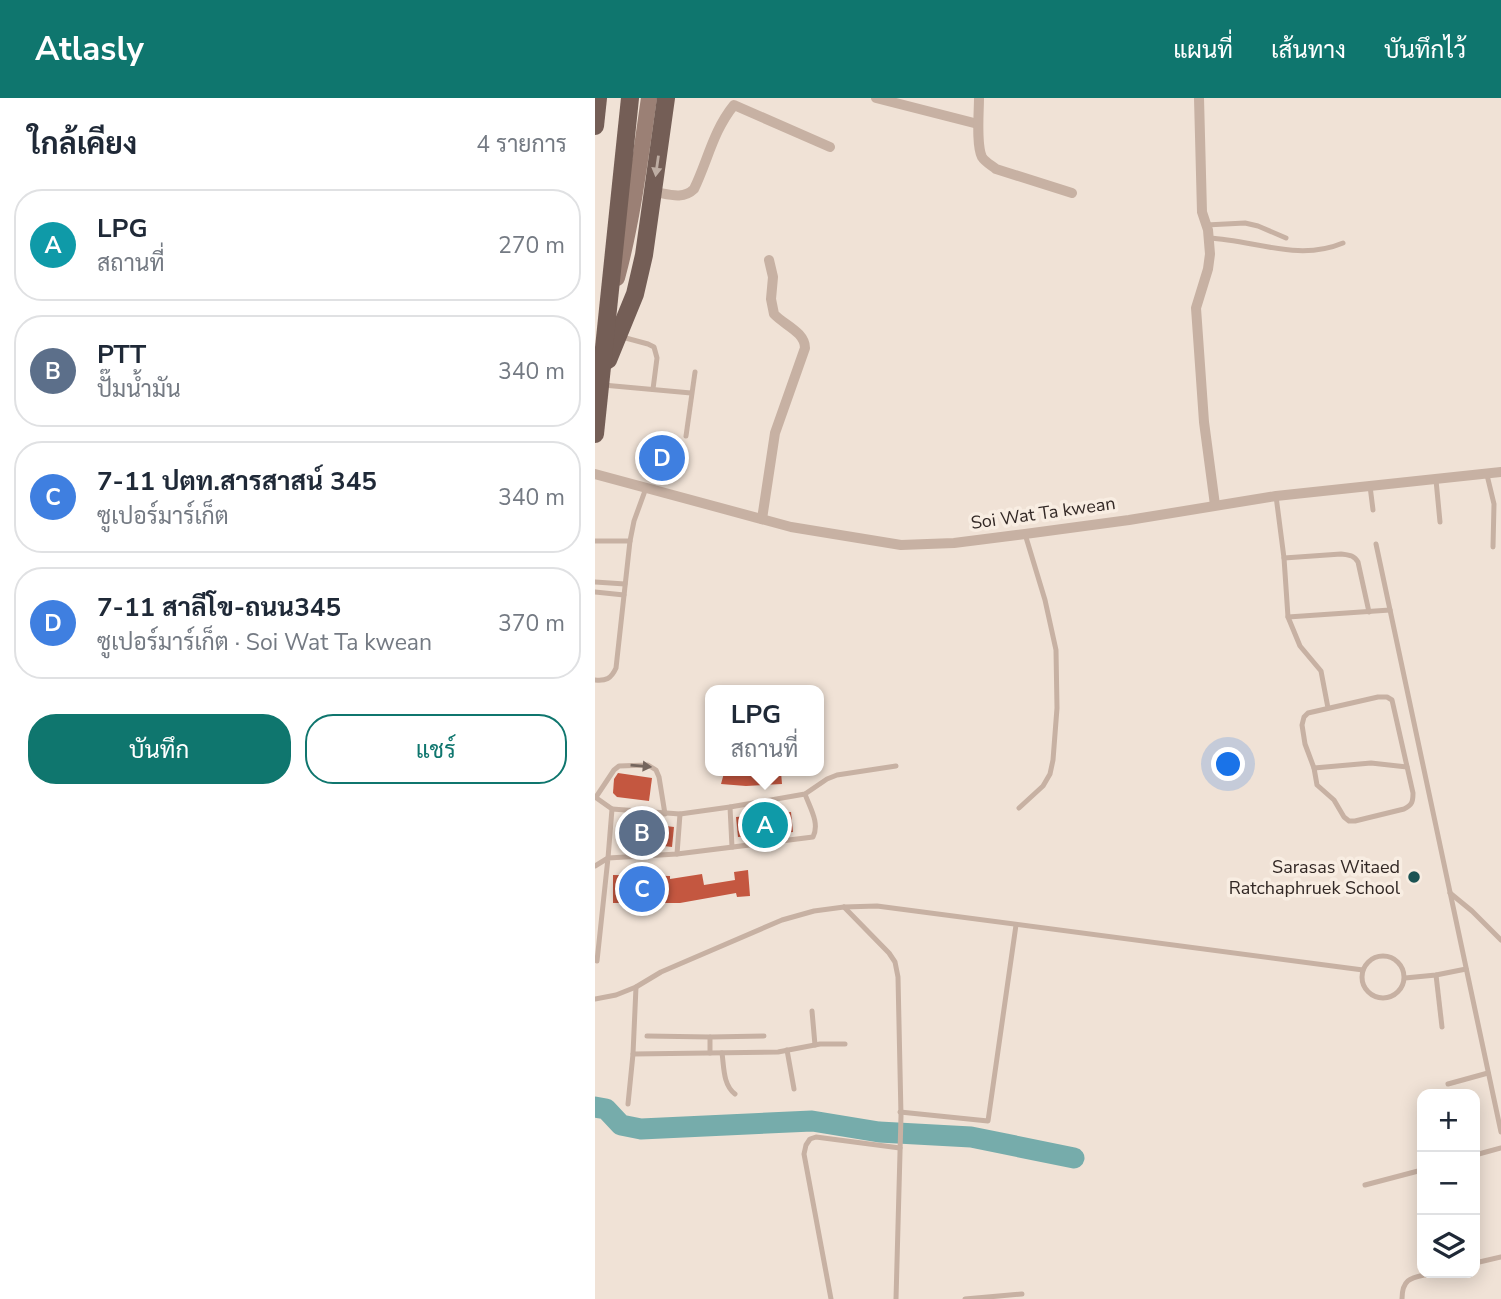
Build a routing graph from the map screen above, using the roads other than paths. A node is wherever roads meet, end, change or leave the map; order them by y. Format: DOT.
graph roads {
  1 [pos="598,98"];
  2 [pos="631,98"];
  3 [pos="649,98"];
  4 [pos="666,98"];
  5 [pos="876,98"];
  6 [pos="979,98"];
  7 [pos="1199,98"];
  8 [pos="736,101"];
  9 [pos="978,124"];
  10 [pos="595,126"];
  11 [pos="830,147"];
  12 [pos="654,192"];
  13 [pos="1072,193"];
  14 [pos="1206,225"];
  15 [pos="1209,238"];
  16 [pos="1286,238"];
  17 [pos="1343,243"];
  18 [pos="769,260"];
  19 [pos="609,307"];
  20 [pos="619,337"];
  21 [pos="695,372"];
  22 [pos="601,379"];
  23 [pos="653,389"];
  24 [pos="691,393"];
  25 [pos="595,434"];
  26 [pos="685,436"];
  27 [pos="1501,472"];
  28 [pos="595,474"];
  29 [pos="1487,475"];
  30 [pos="1436,480"];
  31 [pos="1370,486"];
  32 [pos="646,488"];
  33 [pos="1276,496"];
  34 [pos="1215,505"];
  35 [pos="1373,510"];
  36 [pos="762,519"];
  37 [pos="1440,522"];
  38 [pos="1025,534"];
  39 [pos="595,541"];
  40 [pos="630,541"];
  41 [pos="1377,544"];
  42 [pos="1493,547"];
  43 [pos="1284,558"];
  44 [pos="595,582"];
  45 [pos="625,584"];
  46 [pos="595,592"];
  47 [pos="624,594"];
  48 [pos="1390,610"];
  49 [pos="1369,612"];
  50 [pos="1288,617"];
  51 [pos="595,680"];
  52 [pos="1328,708"];
  53 [pos="896,766"];
  54 [pos="1407,767"];
  55 [pos="1314,768"];
  56 [pos="805,794"];
  57 [pos="595,797"];
  58 [pos="730,807"];
  59 [pos="1019,808"];
  60 [pos="612,809"];
  61 [pos="665,814"];
  62 [pos="680,814"];
  63 [pos="732,847"];
  64 [pos="677,854"];
  65 [pos="608,858"];
  66 [pos="595,866"];
  67 [pos="1450,893"];
  68 [pos="844,907"];
  69 [pos="1016,925"];
  70 [pos="1501,940"];
  71 [pos="597,961"];
  72 [pos="1466,969"];
  73 [pos="1363,971"];
  74 [pos="1436,975"];
  75 [pos="1405,978"];
  76 [pos="636,987"];
  77 [pos="595,999"];
  78 [pos="812,1011"];
  79 [pos="1442,1027"];
  80 [pos="647,1036"];
  81 [pos="764,1036"];
  82 [pos="710,1037"];
  83 [pos="845,1044"];
  84 [pos="815,1045"];
  85 [pos="787,1050"];
  86 [pos="710,1053"];
  87 [pos="722,1053"];
  88 [pos="633,1054"];
  89 [pos="1488,1073"];
  90 [pos="1448,1084"];
  91 [pos="794,1088"];
  92 [pos="735,1094"];
  93 [pos="628,1104"];
  94 [pos="900,1114"];
  95 [pos="1501,1132"];
  96 [pos="899,1145"];
  97 [pos="1501,1147"];
  98 [pos="1480,1153"];
  99 [pos="1417,1171"];
  100 [pos="1365,1185"];
  101 [pos="1501,1257"];
  102 [pos="1480,1262"];
  103 [pos="1417,1277"];
  104 [pos="1021,1294"];
  105 [pos="831,1299"];
  106 [pos="896,1299"];
  107 [pos="965,1299"];
  108 [pos="1402,1299"];
  1 -- 10 [label="main road"];
  2 -- 19 [label="main road"];
  3 -- 19 [label="main road"];
  4 -- 12 [label="main road, one-way"];
  5 -- 9 [label="street"];
  6 -- 9 [label="street"];
  7 -- 14 [label="street"];
  8 -- 11 [label="street"];
  8 -- 12 [label="street"];
  9 -- 13 [label="street"];
  12 -- 20 [label="main road"];
  14 -- 15 [label="street"];
  14 -- 16 [label="lane"];
  15 -- 17 [label="lane"];
  15 -- 34 [label="street"];
  18 -- 36 [label="street"];
  19 -- 22 [label="main road"];
  20 -- 22 [label="main road"];
  20 -- 23 [label="lane"];
  21 -- 24 [label="lane"];
  22 -- 23 [label="lane"];
  22 -- 25 [label="main road"];
  23 -- 24 [label="lane"];
  24 -- 26 [label="lane"];
  27 -- 29 [label="street, Soi Wat Ta kwean"];
  28 -- 32 [label="street, Soi Wat Ta kwean"];
  29 -- 30 [label="street, Soi Wat Ta kwean"];
  29 -- 42 [label="lane"];
  30 -- 31 [label="street, Soi Wat Ta kwean"];
  30 -- 37 [label="lane"];
  31 -- 33 [label="street, Soi Wat Ta kwean"];
  31 -- 35 [label="lane"];
  32 -- 36 [label="street, Soi Wat Ta kwean"];
  32 -- 40 [label="lane"];
  33 -- 34 [label="street, Soi Wat Ta kwean"];
  33 -- 43 [label="lane"];
  34 -- 38 [label="street, Soi Wat Ta kwean"];
  36 -- 38 [label="street, Soi Wat Ta kwean"];
  38 -- 59 [label="lane"];
  39 -- 40 [label="lane"];
  40 -- 45 [label="lane"];
  41 -- 48 [label="lane"];
  43 -- 49 [label="lane"];
  43 -- 50 [label="lane"];
  44 -- 45 [label="lane"];
  45 -- 47 [label="lane"];
  46 -- 47 [label="lane"];
  47 -- 51 [label="lane"];
  48 -- 49 [label="lane"];
  48 -- 67 [label="lane"];
  49 -- 50 [label="lane"];
  50 -- 52 [label="lane"];
  52 -- 54 [label="lane"];
  52 -- 55 [label="lane"];
  53 -- 56 [label="lane"];
  54 -- 55 [label="lane"];
  54 -- 55 [label="lane"];
  56 -- 58 [label="lane"];
  56 -- 63 [label="lane"];
  57 -- 60 [label="lane"];
  57 -- 61 [label="lane, one-way"];
  58 -- 62 [label="lane"];
  58 -- 63 [label="lane"];
  60 -- 61 [label="lane"];
  60 -- 65 [label="lane"];
  61 -- 62 [label="lane"];
  62 -- 64 [label="lane"];
  63 -- 64 [label="lane"];
  64 -- 65 [label="lane"];
  65 -- 66 [label="lane"];
  65 -- 71 [label="lane"];
  67 -- 70 [label="lane"];
  67 -- 72 [label="lane"];
  68 -- 69 [label="lane"];
  68 -- 76 [label="lane"];
  68 -- 94 [label="lane"];
  69 -- 73 [label="lane"];
  69 -- 94 [label="lane"];
  72 -- 74 [label="lane"];
  72 -- 89 [label="lane"];
  73 -- 75 [label="lane"];
  73 -- 75 [label="lane"];
  74 -- 75 [label="lane"];
  74 -- 79 [label="lane"];
  76 -- 77 [label="lane"];
  76 -- 88 [label="lane"];
  78 -- 84 [label="lane"];
  80 -- 82 [label="lane"];
  81 -- 82 [label="lane"];
  82 -- 86 [label="lane"];
  83 -- 84 [label="lane"];
  84 -- 85 [label="lane"];
  85 -- 87 [label="lane"];
  85 -- 91 [label="lane"];
  86 -- 87 [label="lane"];
  86 -- 88 [label="lane"];
  87 -- 92 [label="lane"];
  88 -- 93 [label="lane"];
  89 -- 90 [label="lane"];
  89 -- 95 [label="lane"];
  94 -- 96 [label="lane"];
  96 -- 105 [label="lane"];
  96 -- 106 [label="lane"];
  97 -- 98 [label="lane"];
  99 -- 100 [label="lane"];
  101 -- 102 [label="lane"];
  103 -- 108 [label="lane"];
  104 -- 107 [label="lane"];
}
